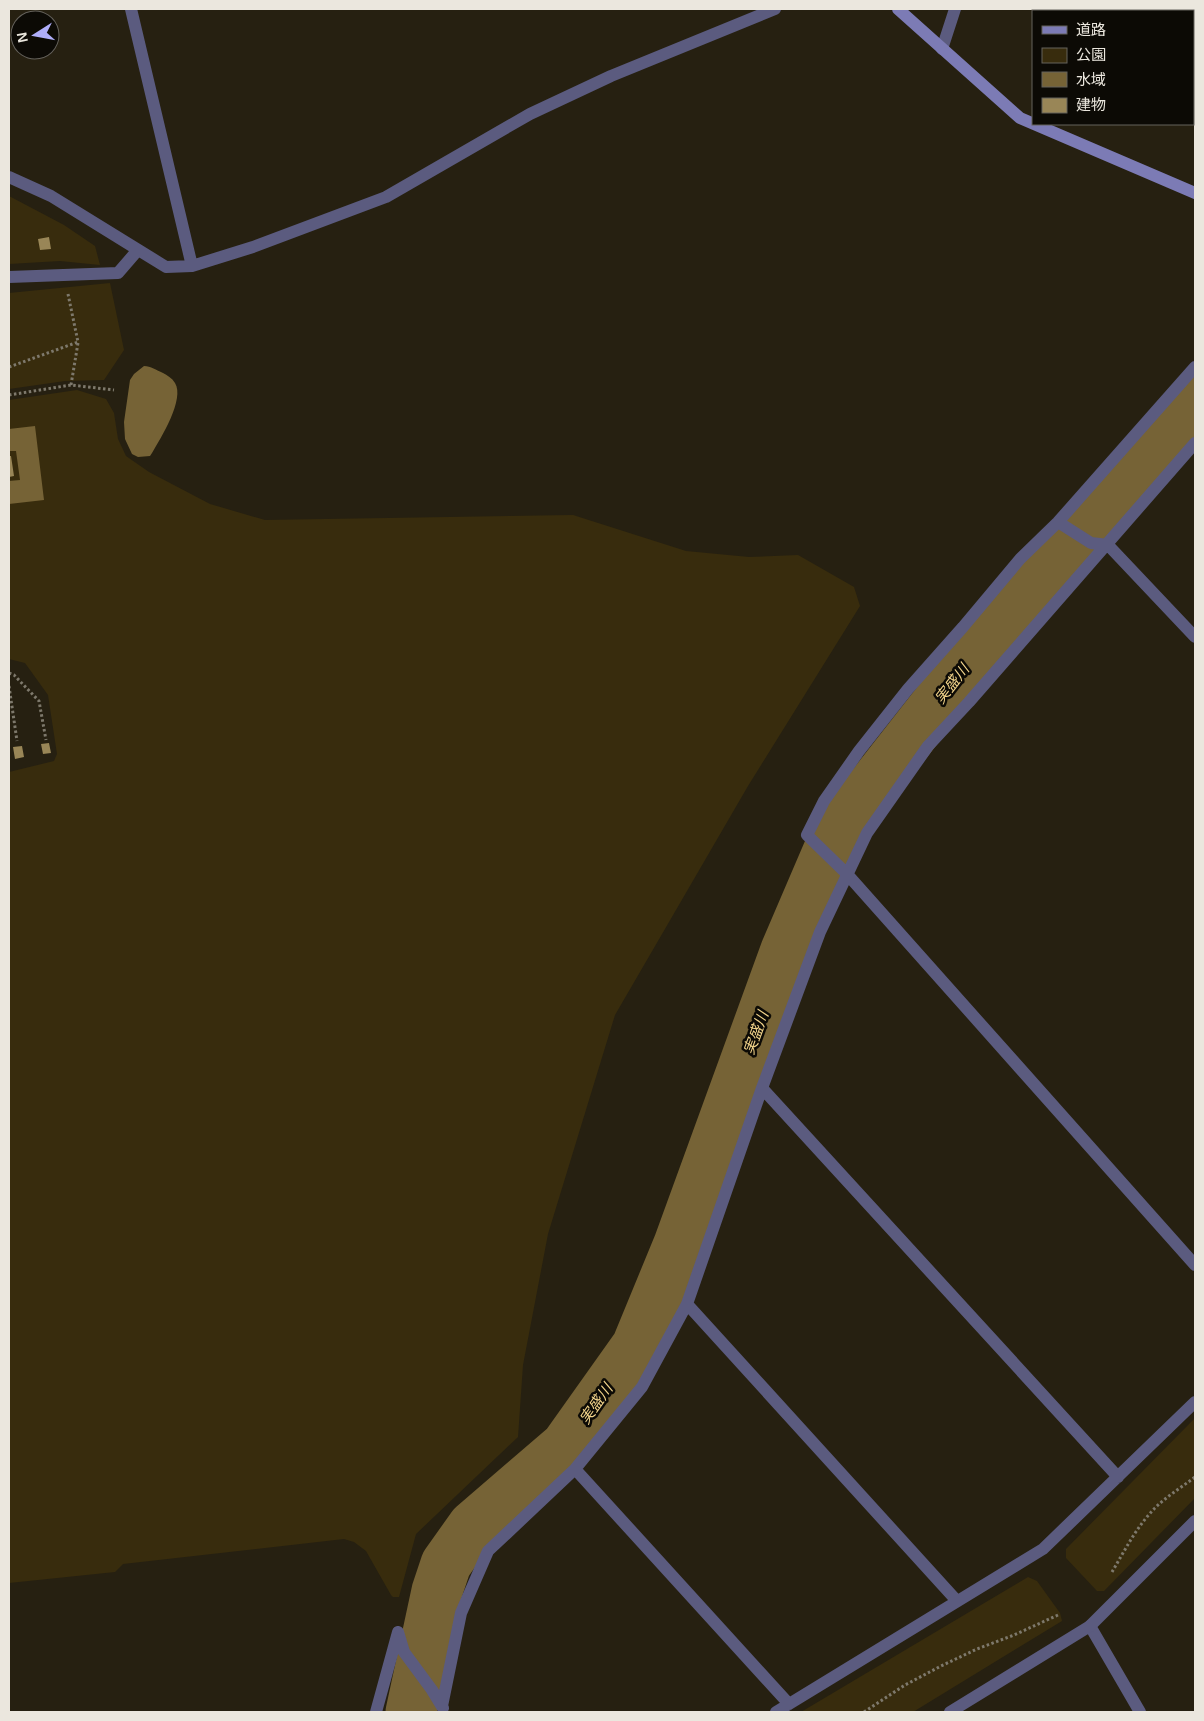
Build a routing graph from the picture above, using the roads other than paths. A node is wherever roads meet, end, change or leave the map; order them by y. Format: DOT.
graph roads {
  1 [pos="131,9"];
  2 [pos="775,9"];
  3 [pos="898,9"];
  4 [pos="955,9"];
  5 [pos="942,49"];
  6 [pos="1032,123"];
  7 [pos="1036,125"];
  8 [pos="9,177"];
  9 [pos="1195,193"];
  10 [pos="137,251"];
  11 [pos="192,266"];
  12 [pos="9,277"];
  13 [pos="1195,367"];
  14 [pos="1195,443"];
  15 [pos="1058,522"];
  16 [pos="1108,545"];
  17 [pos="1195,637"];
  18 [pos="847,874"];
  19 [pos="762,1088"];
  20 [pos="1195,1264"];
  21 [pos="688,1304"];
  22 [pos="1195,1402"];
  23 [pos="575,1469"];
  24 [pos="1118,1476"];
  25 [pos="1195,1521"];
  26 [pos="957,1601"];
  27 [pos="1090,1626"];
  28 [pos="789,1704"];
  29 [pos="443,1709"];
  30 [pos="376,1712"];
  31 [pos="776,1712"];
  32 [pos="950,1712"];
  33 [pos="1140,1712"];
  1 -- 11 [label="street"];
  2 -- 11 [label="street"];
  3 -- 5 [label="main road"];
  4 -- 5 [label="street"];
  5 -- 6 [label="main road"];
  7 -- 9 [label="main road"];
  8 -- 10 [label="street"];
  10 -- 11 [label="street"];
  10 -- 12 [label="street"];
  13 -- 15 [label="street"];
  14 -- 16 [label="street"];
  15 -- 16 [label="street"];
  15 -- 18 [label="street"];
  16 -- 17 [label="street"];
  16 -- 18 [label="street"];
  18 -- 19 [label="street"];
  18 -- 20 [label="street"];
  19 -- 21 [label="street"];
  19 -- 24 [label="street"];
  21 -- 23 [label="street"];
  21 -- 26 [label="street"];
  22 -- 24 [label="street"];
  23 -- 28 [label="street"];
  23 -- 29 [label="street"];
  24 -- 26 [label="street"];
  25 -- 27 [label="street"];
  26 -- 28 [label="street"];
  27 -- 32 [label="street"];
  27 -- 33 [label="street"];
  28 -- 31 [label="street"];
  29 -- 30 [label="street"];
}
